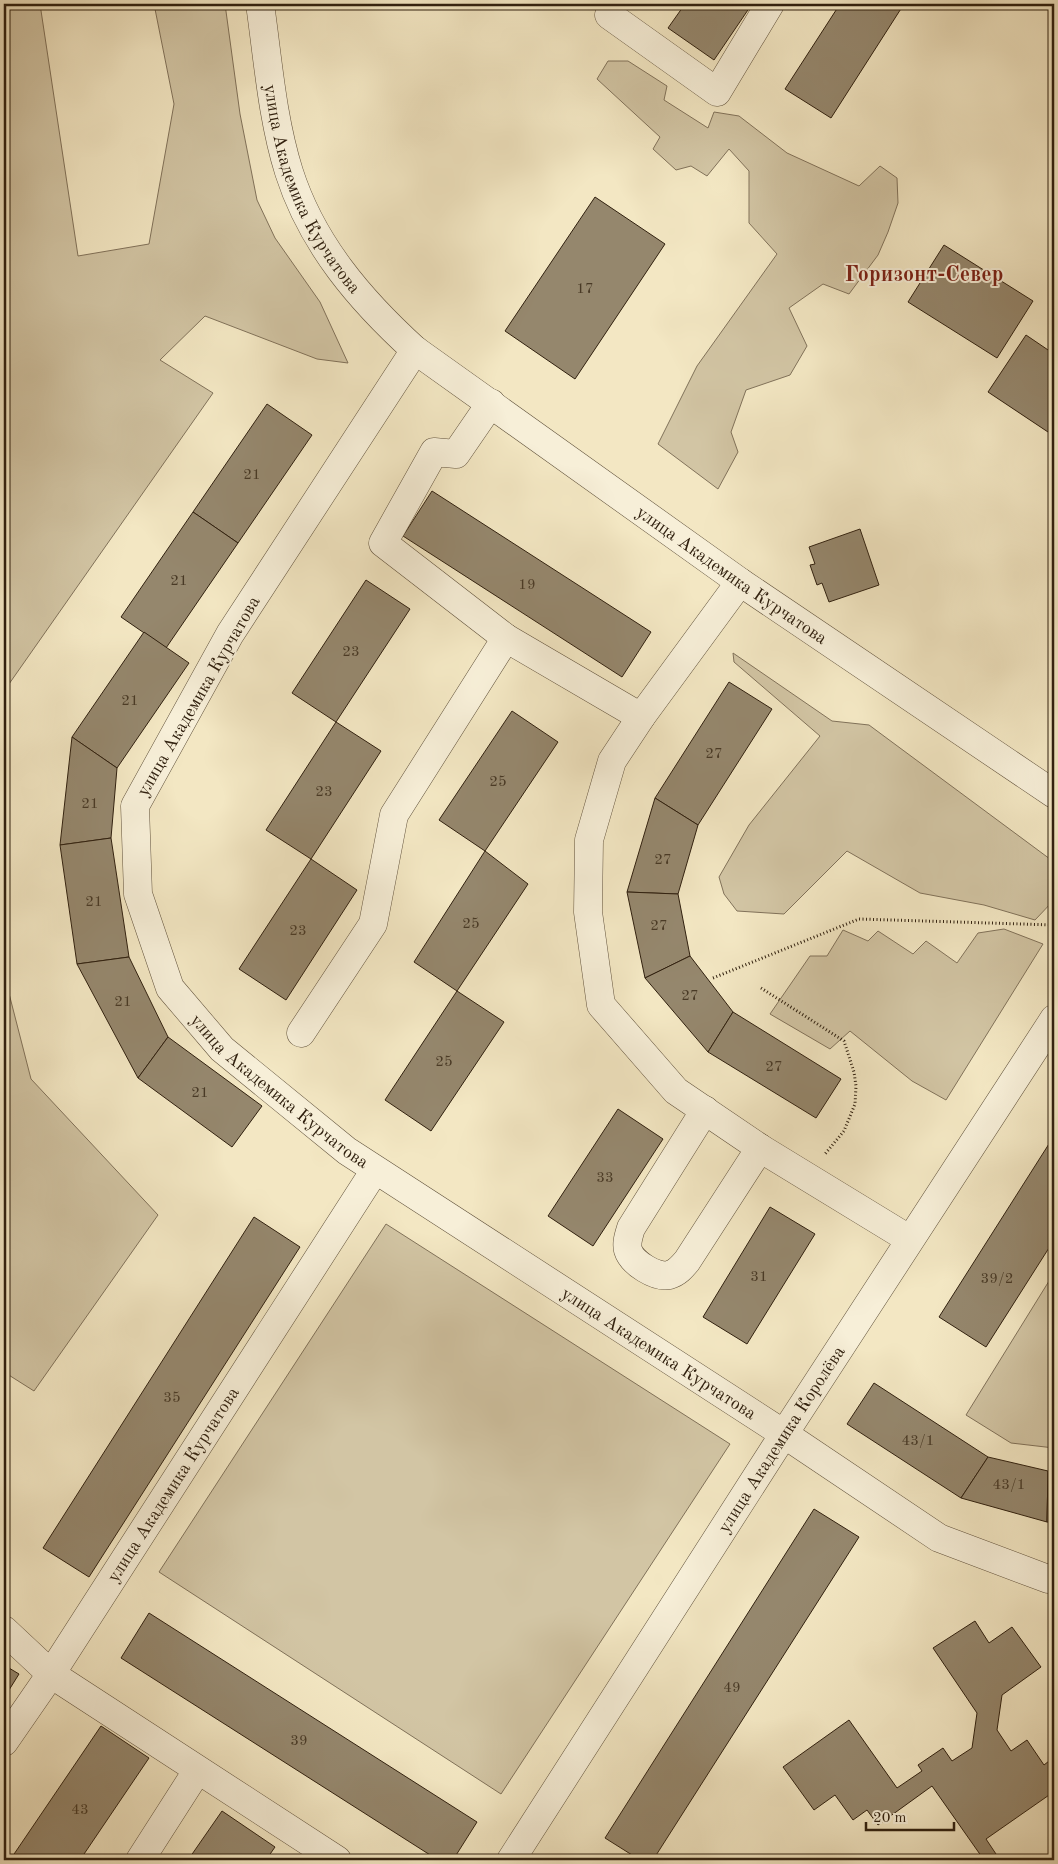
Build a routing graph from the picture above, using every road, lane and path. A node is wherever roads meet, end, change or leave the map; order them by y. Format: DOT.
graph roads {
  1 [pos="260,4"];
  2 [pos="613,4"];
  3 [pos="770,4"];
  4 [pos="415,350"];
  5 [pos="491,403"];
  6 [pos="740,582"];
  7 [pos="506,638"];
  8 [pos="641,717"];
  9 [pos="1054,794"];
  10 [pos="1054,925"];
  11 [pos="712,978"];
  12 [pos="761,988"];
  13 [pos="1054,1019"];
  14 [pos="301,1033"];
  15 [pos="705,1110"];
  16 [pos="760,1148"];
  17 [pos="821,1159"];
  18 [pos="375,1170"];
  19 [pos="910,1239"];
  20 [pos="784,1434"];
  21 [pos="1054,1579"];
  22 [pos="4,1630"];
  23 [pos="51,1674"];
  24 [pos="4,1742"];
  25 [pos="197,1771"];
  26 [pos="302,1851"];
  27 [pos="140,1860"];
  28 [pos="337,1860"];
  29 [pos="511,1860"];
  1 -- 4 [label="street, улица Академика Курчатова"];
  2 -- 3 [label="street"];
  4 -- 5 [label="street, улица Академика Курчатова"];
  4 -- 18 [label="street, улица Академика Курчатова"];
  5 -- 6 [label="street, улица Академика Курчатова"];
  5 -- 7 [label="street"];
  6 -- 8 [label="street"];
  6 -- 9 [label="street, улица Академика Курчатова"];
  7 -- 8 [label="street"];
  7 -- 14 [label="street"];
  8 -- 15 [label="street"];
  10 -- 11 [label="path"];
  12 -- 17 [label="path"];
  13 -- 19 [label="street, улица Академика Королёва"];
  15 -- 16 [label="street"];
  15 -- 16 [label="street"];
  16 -- 19 [label="street"];
  18 -- 20 [label="street, улица Академика Курчатова"];
  18 -- 23 [label="street, улица Академика Курчатова"];
  19 -- 20 [label="street, улица Академика Королёва"];
  20 -- 21 [label="street, улица Академика Курчатова"];
  20 -- 29 [label="street, улица Академика Королёва"];
  22 -- 23 [label="street"];
  23 -- 24 [label="street, улица Академика Курчатова"];
  23 -- 25 [label="street"];
  25 -- 26 [label="street"];
  25 -- 27 [label="street"];
  26 -- 28 [label="street"];
}
